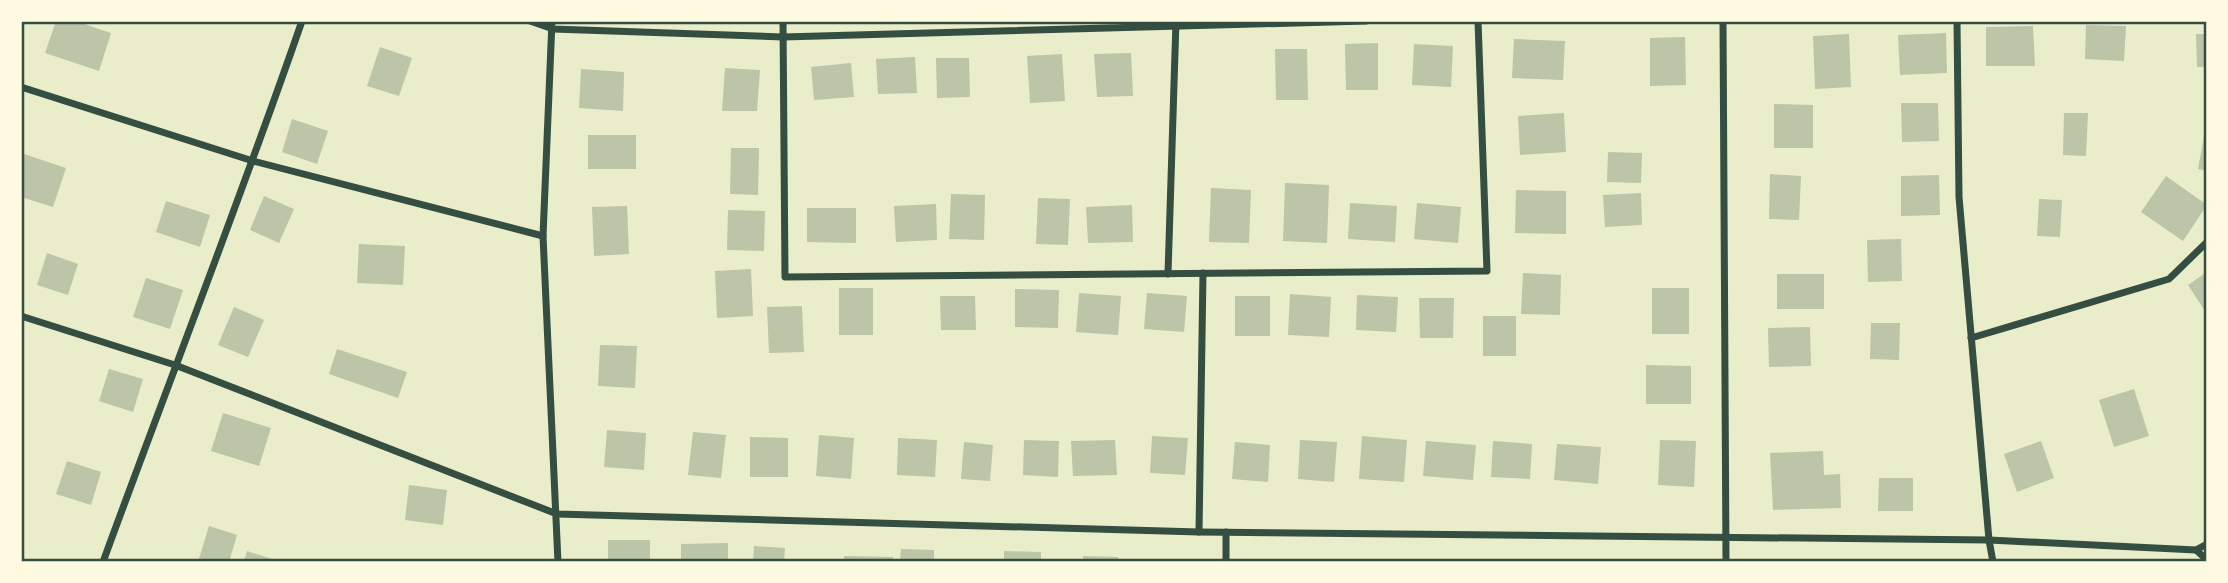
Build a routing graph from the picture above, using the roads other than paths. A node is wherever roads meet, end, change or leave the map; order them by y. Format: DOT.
graph roads {
  1 [pos="302,21"];
  2 [pos="530,21"];
  3 [pos="783,21"];
  4 [pos="1366,21"];
  5 [pos="1478,21"];
  6 [pos="1723,21"];
  7 [pos="1957,21"];
  8 [pos="1176,24"];
  9 [pos="552,25"];
  10 [pos="783,37"];
  11 [pos="21,87"];
  12 [pos="253,162"];
  13 [pos="542,236"];
  14 [pos="2207,242"];
  15 [pos="1203,273"];
  16 [pos="1168,274"];
  17 [pos="21,316"];
  18 [pos="1971,338"];
  19 [pos="175,365"];
  20 [pos="557,514"];
  21 [pos="1199,532"];
  22 [pos="1226,533"];
  23 [pos="1726,538"];
  24 [pos="1989,540"];
  25 [pos="2207,544"];
  26 [pos="2196,550"];
  27 [pos="2207,560"];
  28 [pos="103,562"];
  29 [pos="558,562"];
  30 [pos="1226,562"];
  31 [pos="1726,562"];
  32 [pos="1993,562"];
  1 -- 12 [label="street"];
  2 -- 9 [label="street"];
  3 -- 10 [label="street"];
  4 -- 8 [label="street"];
  5 -- 15 [label="street"];
  6 -- 23 [label="street"];
  7 -- 18 [label="street"];
  8 -- 10 [label="street"];
  8 -- 16 [label="street"];
  9 -- 10 [label="street"];
  9 -- 13 [label="street"];
  10 -- 16 [label="street"];
  11 -- 12 [label="street"];
  12 -- 13 [label="street"];
  12 -- 19 [label="street"];
  13 -- 20 [label="street"];
  14 -- 18 [label="street"];
  15 -- 16 [label="street"];
  15 -- 21 [label="street"];
  17 -- 19 [label="street"];
  18 -- 24 [label="street"];
  19 -- 20 [label="street"];
  19 -- 28 [label="street"];
  20 -- 21 [label="street"];
  20 -- 29 [label="street"];
  21 -- 22 [label="street"];
  22 -- 23 [label="street"];
  22 -- 30 [label="street"];
  23 -- 24 [label="street"];
  23 -- 31 [label="street"];
  24 -- 26 [label="street"];
  24 -- 32 [label="street"];
  25 -- 26 [label="street"];
  26 -- 27 [label="street"];
}
